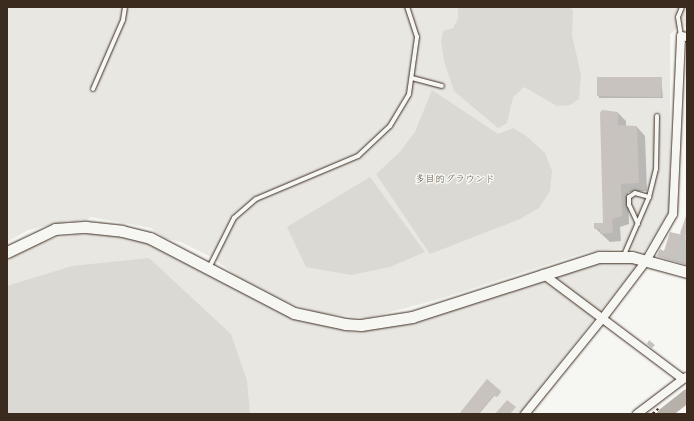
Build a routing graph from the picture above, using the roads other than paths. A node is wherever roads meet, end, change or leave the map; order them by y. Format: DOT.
graph roads {
  1 [pos="125,7"];
  2 [pos="407,7"];
  3 [pos="682,7"];
  4 [pos="684,37"];
  5 [pos="412,78"];
  6 [pos="442,86"];
  7 [pos="92,90"];
  8 [pos="657,116"];
  9 [pos="649,197"];
  10 [pos="638,224"];
  11 [pos="7,252"];
  12 [pos="623,257"];
  13 [pos="646,261"];
  14 [pos="208,268"];
  15 [pos="687,272"];
  16 [pos="543,274"];
  17 [pos="602,319"];
  18 [pos="685,378"];
  19 [pos="525,414"];
  20 [pos="637,414"];
  1 -- 7 [label="lane"];
  2 -- 5 [label="lane"];
  3 -- 4 [label="lane"];
  4 -- 13 [label="street"];
  5 -- 6 [label="lane"];
  5 -- 14 [label="lane"];
  8 -- 9 [label="lane"];
  9 -- 10 [label="lane"];
  9 -- 10 [label="lane"];
  10 -- 12 [label="lane"];
  11 -- 14 [label="street"];
  12 -- 13 [label="street"];
  12 -- 16 [label="street"];
  13 -- 15 [label="street"];
  13 -- 17 [label="street"];
  14 -- 16 [label="street"];
  16 -- 17 [label="street"];
  17 -- 18 [label="street"];
  17 -- 19 [label="street"];
  18 -- 20 [label="street"];
}
